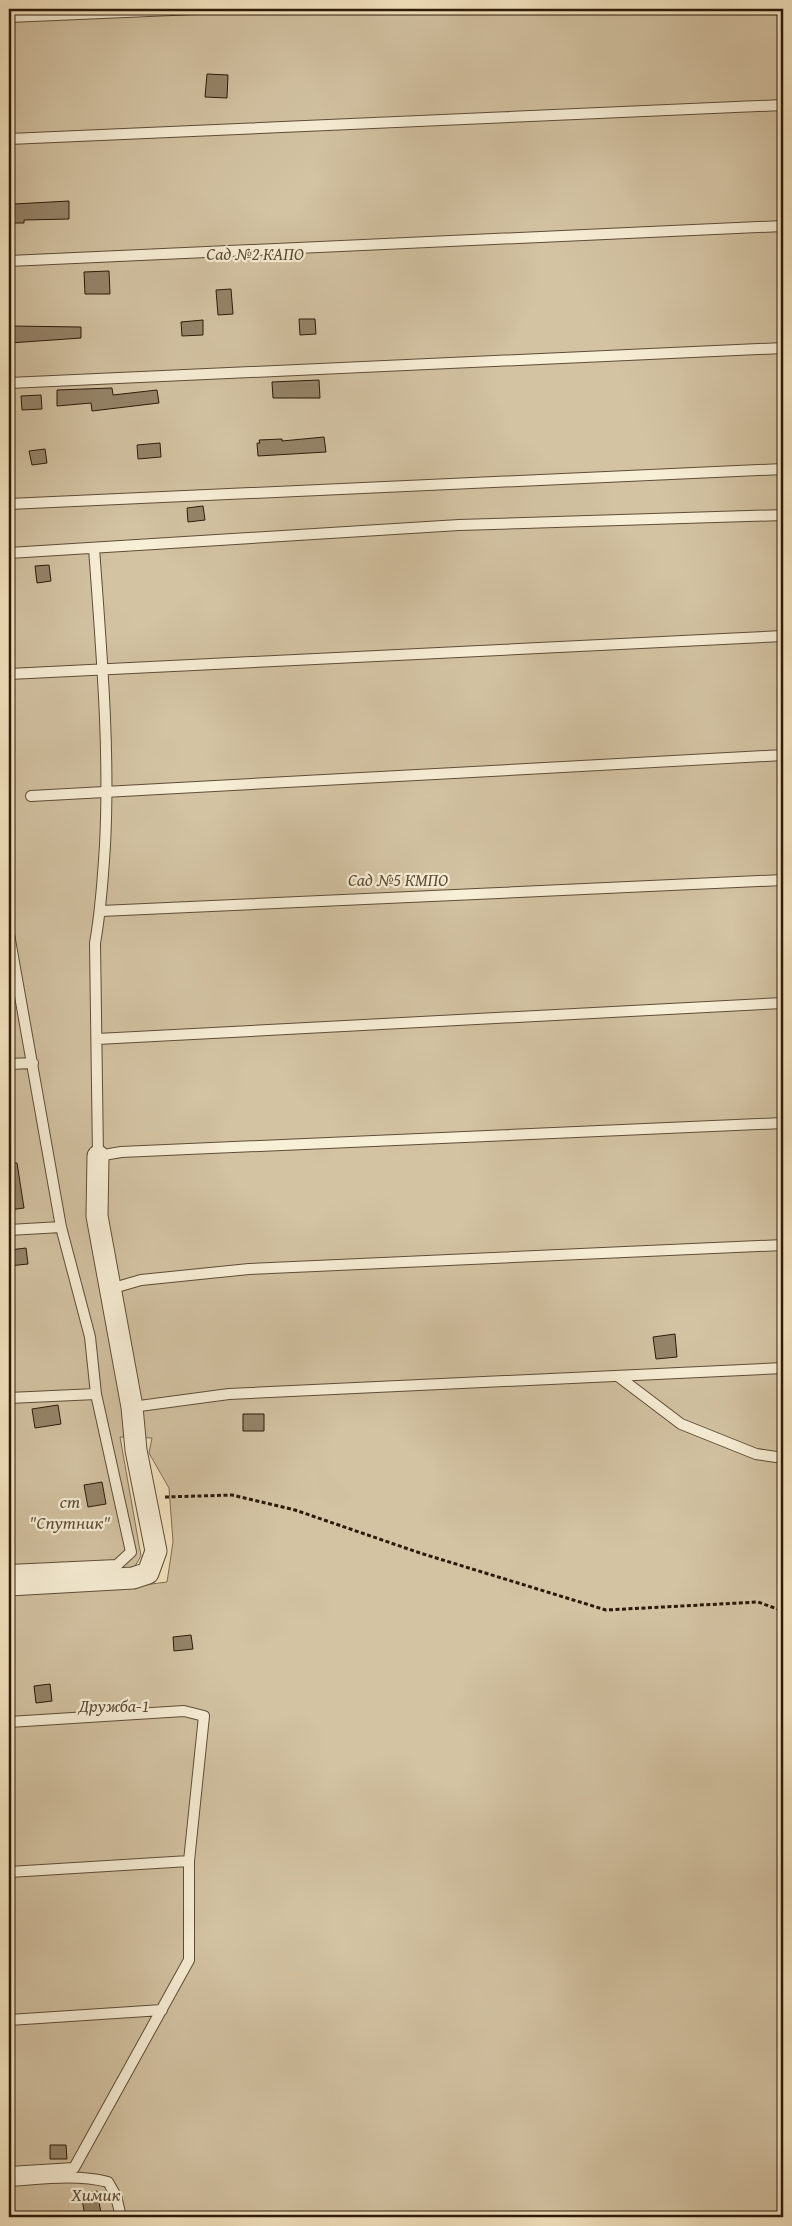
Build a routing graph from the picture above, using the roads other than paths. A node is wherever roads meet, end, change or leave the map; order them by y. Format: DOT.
graph roads {
  1 [pos="196,9"];
  2 [pos="9,17"];
  3 [pos="783,105"];
  4 [pos="9,139"];
  5 [pos="783,226"];
  6 [pos="9,261"];
  7 [pos="783,348"];
  8 [pos="9,383"];
  9 [pos="783,469"];
  10 [pos="9,504"];
  11 [pos="783,515"];
  12 [pos="94,548"];
  13 [pos="9,553"];
  14 [pos="783,636"];
  15 [pos="103,669"];
  16 [pos="9,674"];
  17 [pos="783,756"];
  18 [pos="107,791"];
  19 [pos="31,796"];
  20 [pos="783,880"];
  21 [pos="101,911"];
  22 [pos="9,934"];
  23 [pos="783,1002"];
  24 [pos="97,1039"];
  25 [pos="33,1063"];
  26 [pos="9,1064"];
  27 [pos="783,1122"];
  28 [pos="98,1156"];
  29 [pos="61,1227"];
  30 [pos="9,1230"];
  31 [pos="783,1245"];
  32 [pos="110,1289"];
  33 [pos="783,1368"];
  34 [pos="619,1378"];
  35 [pos="96,1394"];
  36 [pos="9,1398"];
  37 [pos="132,1407"];
  38 [pos="783,1458"];
  39 [pos="9,1570"];
  40 [pos="9,1585"];
  41 [pos="9,1722"];
  42 [pos="189,1861"];
  43 [pos="9,1872"];
  44 [pos="162,2010"];
  45 [pos="9,2020"];
  46 [pos="9,2172"];
  47 [pos="9,2182"];
  48 [pos="121,2217"];
  1 -- 2 [label="lane"];
  3 -- 4 [label="lane"];
  5 -- 6 [label="lane"];
  7 -- 8 [label="lane"];
  9 -- 10 [label="lane"];
  11 -- 12 [label="lane"];
  12 -- 13 [label="lane"];
  12 -- 15 [label="lane"];
  14 -- 15 [label="lane"];
  15 -- 16 [label="lane"];
  15 -- 18 [label="lane"];
  17 -- 18 [label="lane"];
  18 -- 19 [label="lane"];
  18 -- 21 [label="lane"];
  20 -- 21 [label="lane"];
  21 -- 24 [label="lane"];
  22 -- 25 [label="lane"];
  23 -- 24 [label="lane"];
  24 -- 28 [label="lane"];
  25 -- 26 [label="lane"];
  25 -- 29 [label="lane"];
  27 -- 28 [label="lane"];
  28 -- 32 [label="street"];
  29 -- 30 [label="lane"];
  29 -- 35 [label="lane"];
  31 -- 32 [label="lane"];
  32 -- 37 [label="street"];
  33 -- 34 [label="lane"];
  34 -- 37 [label="lane"];
  34 -- 38 [label="lane"];
  35 -- 36 [label="lane"];
  35 -- 39 [label="lane"];
  37 -- 40 [label="street"];
  41 -- 42 [label="lane"];
  42 -- 43 [label="lane"];
  42 -- 44 [label="lane"];
  44 -- 45 [label="lane"];
  44 -- 46 [label="lane"];
  47 -- 48 [label="lane"];
}
